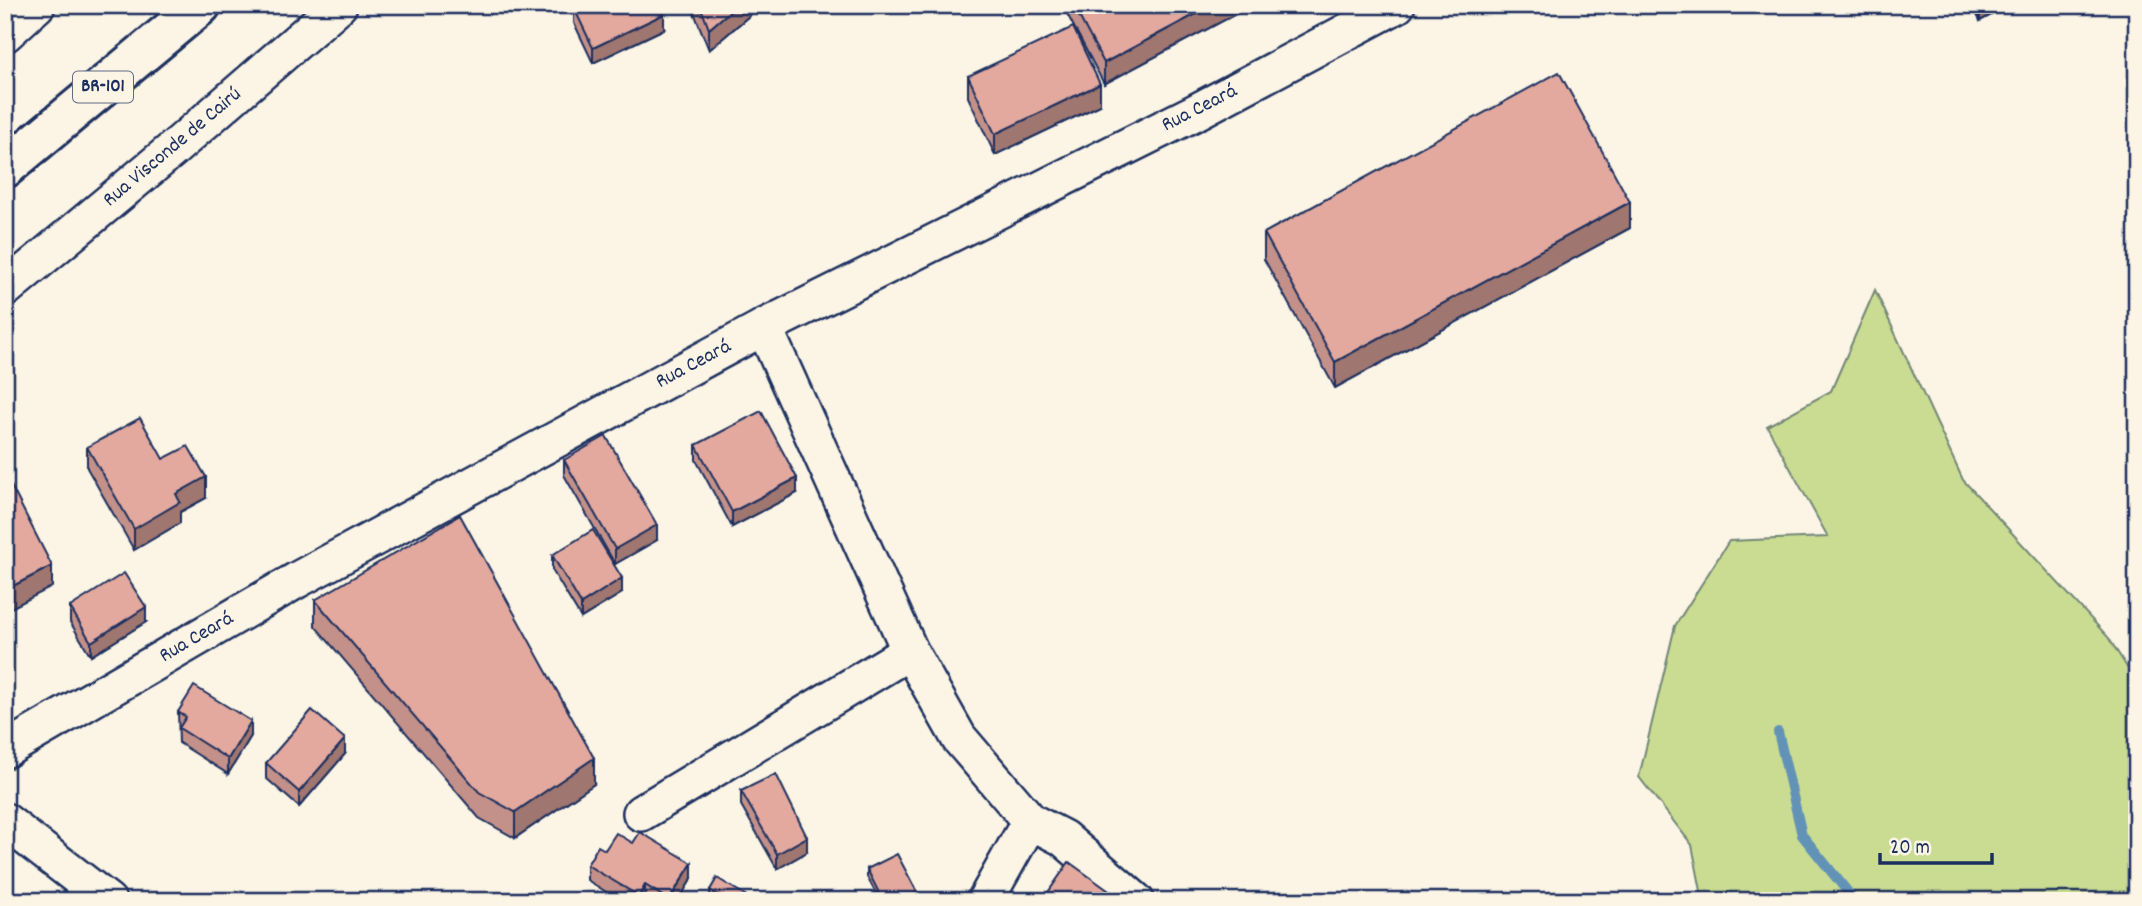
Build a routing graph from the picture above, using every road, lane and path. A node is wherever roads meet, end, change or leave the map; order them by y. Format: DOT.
graph roads {
  1 [pos="37,5"];
  2 [pos="201,5"];
  3 [pos="339,5"];
  4 [pos="1396,5"];
  5 [pos="5,34"];
  6 [pos="5,168"];
  7 [pos="5,289"];
  8 [pos="764,327"];
  9 [pos="910,650"];
  10 [pos="5,750"];
  11 [pos="641,813"];
  12 [pos="5,821"];
  13 [pos="1030,821"];
  14 [pos="108,901"];
  15 [pos="985,901"];
  16 [pos="1136,901"];
  1 -- 5 [label="street"];
  2 -- 6 [label="highway, BR-101"];
  3 -- 7 [label="street, Rua Visconde de Cairú"];
  4 -- 8 [label="street, Rua Ceará"];
  8 -- 9 [label="street"];
  8 -- 10 [label="street, Rua Ceará"];
  9 -- 11 [label="street"];
  9 -- 13 [label="street"];
  12 -- 14 [label="street"];
  13 -- 15 [label="street"];
  13 -- 16 [label="street"];
}
